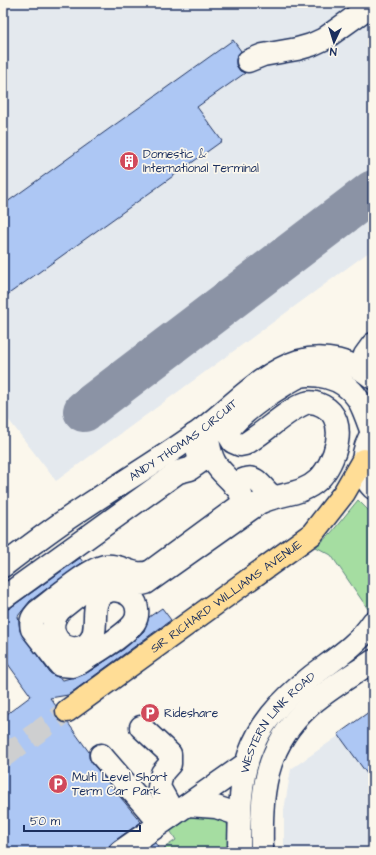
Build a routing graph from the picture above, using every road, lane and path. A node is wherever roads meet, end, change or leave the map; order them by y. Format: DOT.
graph roads {
  1 [pos="373,4"];
  2 [pos="248,61"];
  3 [pos="373,344"];
  4 [pos="366,373"];
  5 [pos="303,375"];
  6 [pos="205,427"];
  7 [pos="373,433"];
  8 [pos="363,460"];
  9 [pos="234,485"];
  10 [pos="373,488"];
  11 [pos="276,497"];
  12 [pos="3,566"];
  13 [pos="3,598"];
  14 [pos="373,622"];
  15 [pos="373,661"];
  16 [pos="67,711"];
  17 [pos="141,727"];
  18 [pos="101,755"];
  19 [pos="247,762"];
  20 [pos="174,814"];
  21 [pos="240,815"];
  22 [pos="120,852"];
  23 [pos="239,852"];
  24 [pos="262,852"];
  1 -- 2 [label="street"];
  3 -- 4 [label="street"];
  4 -- 6 [label="street, ANDY THOMAS CIRCUIT"];
  5 -- 6 [label="street"];
  5 -- 7 [label="street"];
  5 -- 11 [label="street"];
  6 -- 9 [label="street"];
  6 -- 12 [label="street, ANDY THOMAS CIRCUIT"];
  6 -- 13 [label="street"];
  7 -- 8 [label="street"];
  8 -- 10 [label="street"];
  8 -- 16 [label="main road, SIR RICHARD WILLIAMS AVENUE"];
  9 -- 11 [label="street"];
  9 -- 11 [label="street"];
  14 -- 19 [label="street, WESTERN LINK ROAD"];
  15 -- 24 [label="street, WESTERN LINK ROAD"];
  17 -- 20 [label="street"];
  18 -- 20 [label="street"];
  19 -- 20 [label="street"];
  19 -- 21 [label="street, WESTERN LINK ROAD"];
  20 -- 21 [label="street"];
  20 -- 22 [label="street"];
  21 -- 23 [label="street, WESTERN LINK ROAD"];
}
